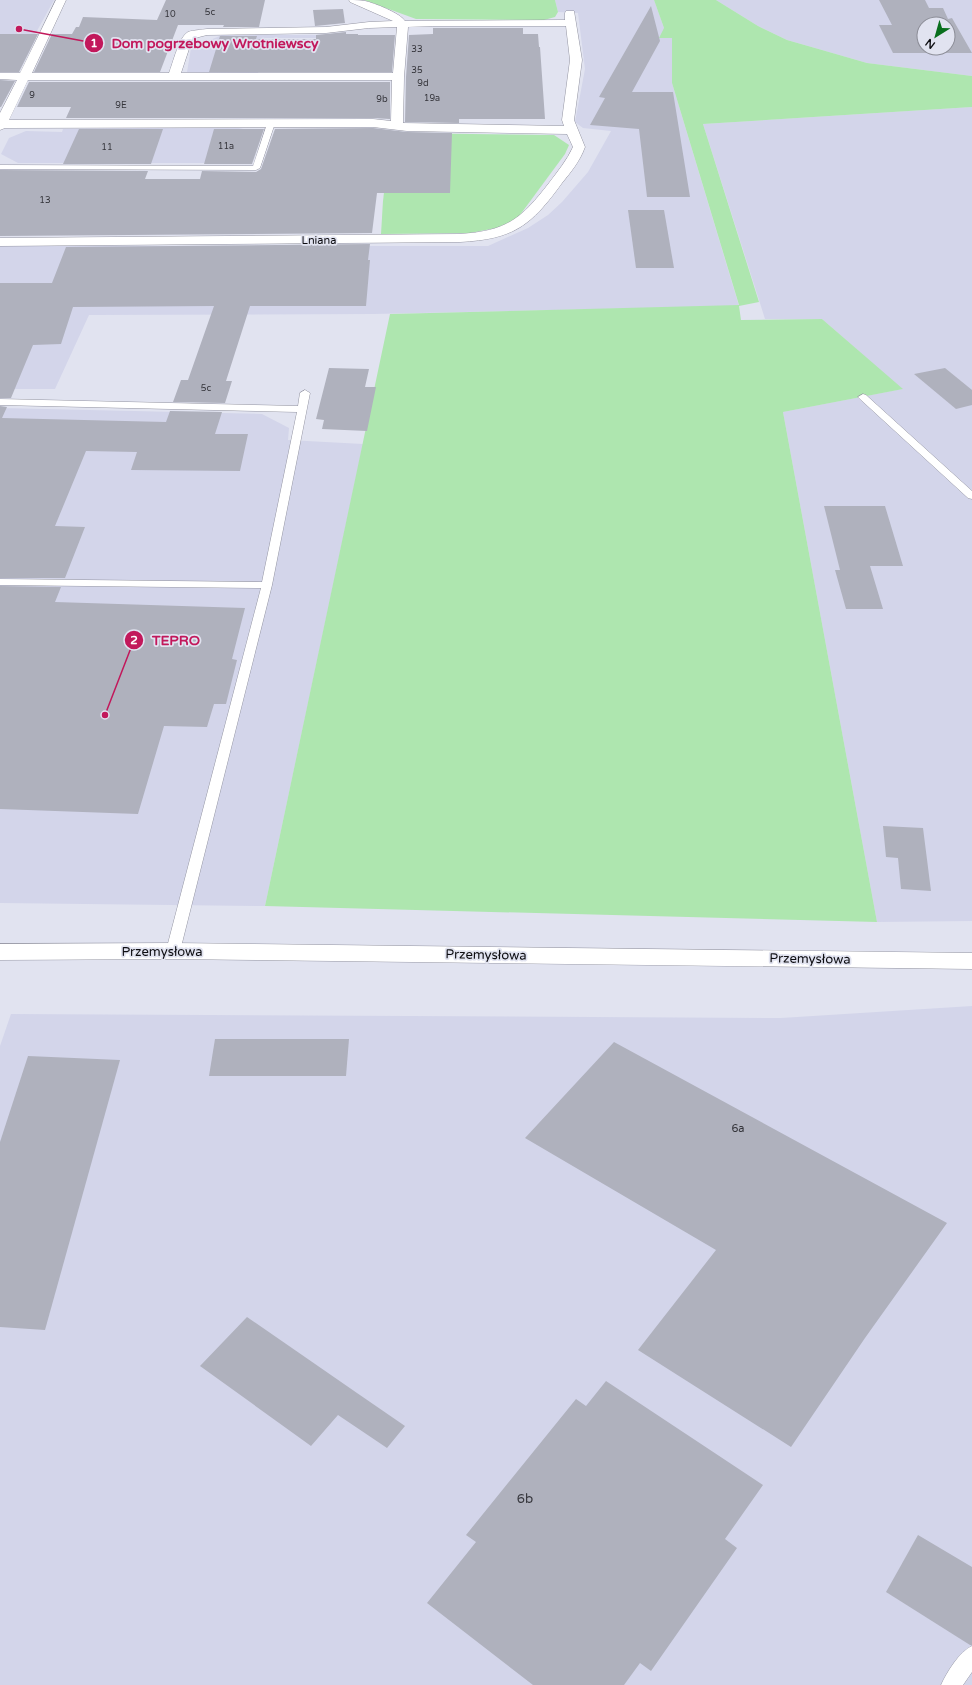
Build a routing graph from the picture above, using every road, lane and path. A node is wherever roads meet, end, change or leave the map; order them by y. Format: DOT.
graph roads {
  1 [pos="61,0"];
  2 [pos="354,0"];
  3 [pos="401,24"];
  4 [pos="0,76"];
  5 [pos="24,76"];
  6 [pos="174,76"];
  7 [pos="398,77"];
  8 [pos="271,123"];
  9 [pos="0,125"];
  10 [pos="397,126"];
  11 [pos="572,130"];
  12 [pos="0,167"];
  13 [pos="0,242"];
  14 [pos="305,393"];
  15 [pos="863,397"];
  16 [pos="0,402"];
  17 [pos="302,409"];
  18 [pos="972,496"];
  19 [pos="0,582"];
  20 [pos="267,585"];
  21 [pos="173,951"];
  22 [pos="0,952"];
  23 [pos="972,961"];
  24 [pos="972,1656"];
  25 [pos="951,1685"];
  1 -- 5 [label="street"];
  2 -- 3 [label="street"];
  3 -- 6 [label="street, Lniana"];
  3 -- 7 [label="street"];
  3 -- 11 [label="street, Lniana"];
  4 -- 5 [label="street"];
  5 -- 6 [label="street"];
  5 -- 9 [label="street"];
  6 -- 7 [label="street"];
  7 -- 10 [label="street"];
  8 -- 9 [label="street"];
  8 -- 10 [label="street"];
  8 -- 12 [label="lane"];
  10 -- 11 [label="street"];
  11 -- 13 [label="street, Lniana"];
  14 -- 17 [label="lane"];
  15 -- 18 [label="lane"];
  16 -- 17 [label="lane"];
  17 -- 20 [label="lane"];
  19 -- 20 [label="lane"];
  20 -- 21 [label="lane"];
  21 -- 22 [label="street, Przemysłowa"];
  21 -- 23 [label="street, Przemysłowa"];
  24 -- 25 [label="lane"];
}
